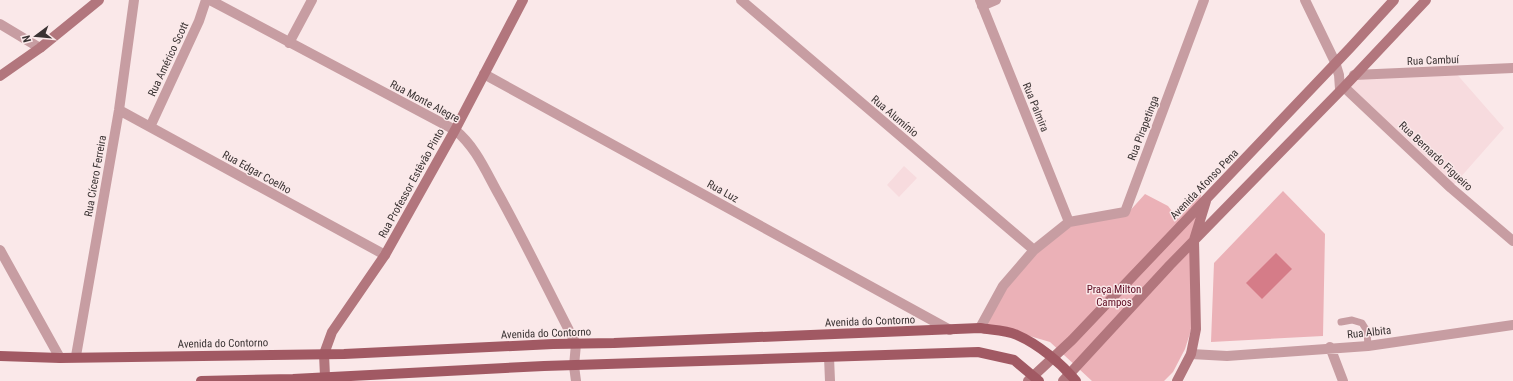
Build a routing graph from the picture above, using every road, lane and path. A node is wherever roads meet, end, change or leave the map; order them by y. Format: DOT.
graph roads {
  1 [pos="99,0"];
  2 [pos="134,0"];
  3 [pos="206,0"];
  4 [pos="210,0"];
  5 [pos="312,0"];
  6 [pos="523,0"];
  7 [pos="741,0"];
  8 [pos="996,0"];
  9 [pos="1204,0"];
  10 [pos="1305,0"];
  11 [pos="1394,0"];
  12 [pos="1426,0"];
  13 [pos="981,3"];
  14 [pos="0,24"];
  15 [pos="290,43"];
  16 [pos="40,48"];
  17 [pos="1336,62"];
  18 [pos="1513,68"];
  19 [pos="484,74"];
  20 [pos="1354,75"];
  21 [pos="0,76"];
  22 [pos="1342,88"];
  23 [pos="119,110"];
  24 [pos="150,127"];
  25 [pos="455,130"];
  26 [pos="1207,198"];
  27 [pos="1070,222"];
  28 [pos="1194,240"];
  29 [pos="1513,241"];
  30 [pos="0,250"];
  31 [pos="1034,250"];
  32 [pos="385,254"];
  33 [pos="1341,322"];
  34 [pos="1513,325"];
  35 [pos="980,328"];
  36 [pos="950,330"];
  37 [pos="576,344"];
  38 [pos="1368,346"];
  39 [pos="1330,347"];
  40 [pos="324,354"];
  41 [pos="1191,354"];
  42 [pos="0,356"];
  43 [pos="76,356"];
  44 [pos="829,357"];
  45 [pos="1052,357"];
  46 [pos="60,358"];
  47 [pos="574,366"];
  48 [pos="1069,378"];
  49 [pos="325,379"];
  50 [pos="1033,379"];
  51 [pos="201,381"];
  52 [pos="576,381"];
  53 [pos="830,381"];
  54 [pos="1177,381"];
  55 [pos="1343,381"];
  1 -- 16 [label="main road"];
  2 -- 23 [label="street, Rua Cícero Ferreira"];
  3 -- 24 [label="street, Rua Américo Scott"];
  4 -- 15 [label="street, Rua Monte Alegre"];
  5 -- 15 [label="street"];
  6 -- 19 [label="main road, Rua Professor Estêvão Pinto"];
  7 -- 31 [label="street, Rua Alumínio"];
  8 -- 13 [label="street"];
  9 -- 27 [label="street, Rua Pirapetinga"];
  10 -- 17 [label="street"];
  11 -- 17 [label="main road, Avenida Afonso Pena"];
  12 -- 20 [label="main road"];
  13 -- 27 [label="street, Rua Palmira"];
  14 -- 16 [label="street"];
  15 -- 25 [label="street, Rua Monte Alegre"];
  16 -- 21 [label="main road"];
  17 -- 22 [label="street"];
  17 -- 26 [label="main road, Avenida Afonso Pena"];
  18 -- 20 [label="street, Rua Cambuí"];
  19 -- 25 [label="main road, Rua Professor Estêvão Pinto"];
  19 -- 36 [label="street, Rua Luz"];
  20 -- 22 [label="main road"];
  22 -- 28 [label="main road"];
  22 -- 29 [label="street, Rua Bernardo Figueiro"];
  23 -- 24 [label="street, Rua Edgar Coelho"];
  23 -- 43 [label="street, Rua Cícero Ferreira"];
  24 -- 32 [label="street, Rua Edgar Coelho"];
  25 -- 32 [label="main road, Rua Professor Estêvão Pinto"];
  25 -- 37 [label="street, Rua Monte Alegre"];
  26 -- 28 [label="main road"];
  26 -- 45 [label="main road, Avenida Afonso Pena"];
  27 -- 31 [label="street"];
  28 -- 41 [label="main road"];
  28 -- 48 [label="main road"];
  30 -- 46 [label="street"];
  31 -- 35 [label="street"];
  32 -- 40 [label="main road, Rua Professor Estêvão Pinto"];
  33 -- 38 [label="lane"];
  34 -- 38 [label="street, Rua Albita"];
  35 -- 36 [label="main road, Avenida do Contorno"];
  35 -- 45 [label="main road, Avenida do Contorno"];
  36 -- 37 [label="main road, Avenida do Contorno"];
  37 -- 40 [label="main road, Avenida do Contorno"];
  37 -- 47 [label="street"];
  38 -- 39 [label="street, Rua Albita"];
  39 -- 41 [label="street, Rua Albita"];
  39 -- 55 [label="street"];
  40 -- 43 [label="main road, Avenida do Contorno"];
  40 -- 49 [label="main road, Rua Professor Estêvão Pinto"];
  41 -- 54 [label="main road"];
  42 -- 46 [label="main road, Avenida do Contorno"];
  43 -- 46 [label="main road, Avenida do Contorno"];
  44 -- 47 [label="main road"];
  44 -- 50 [label="main road"];
  44 -- 53 [label="street"];
  45 -- 48 [label="main road, Avenida do Contorno"];
  45 -- 50 [label="main road, Avenida Afonso Pena"];
  47 -- 49 [label="main road"];
  47 -- 52 [label="street"];
  49 -- 51 [label="main road"];
}
